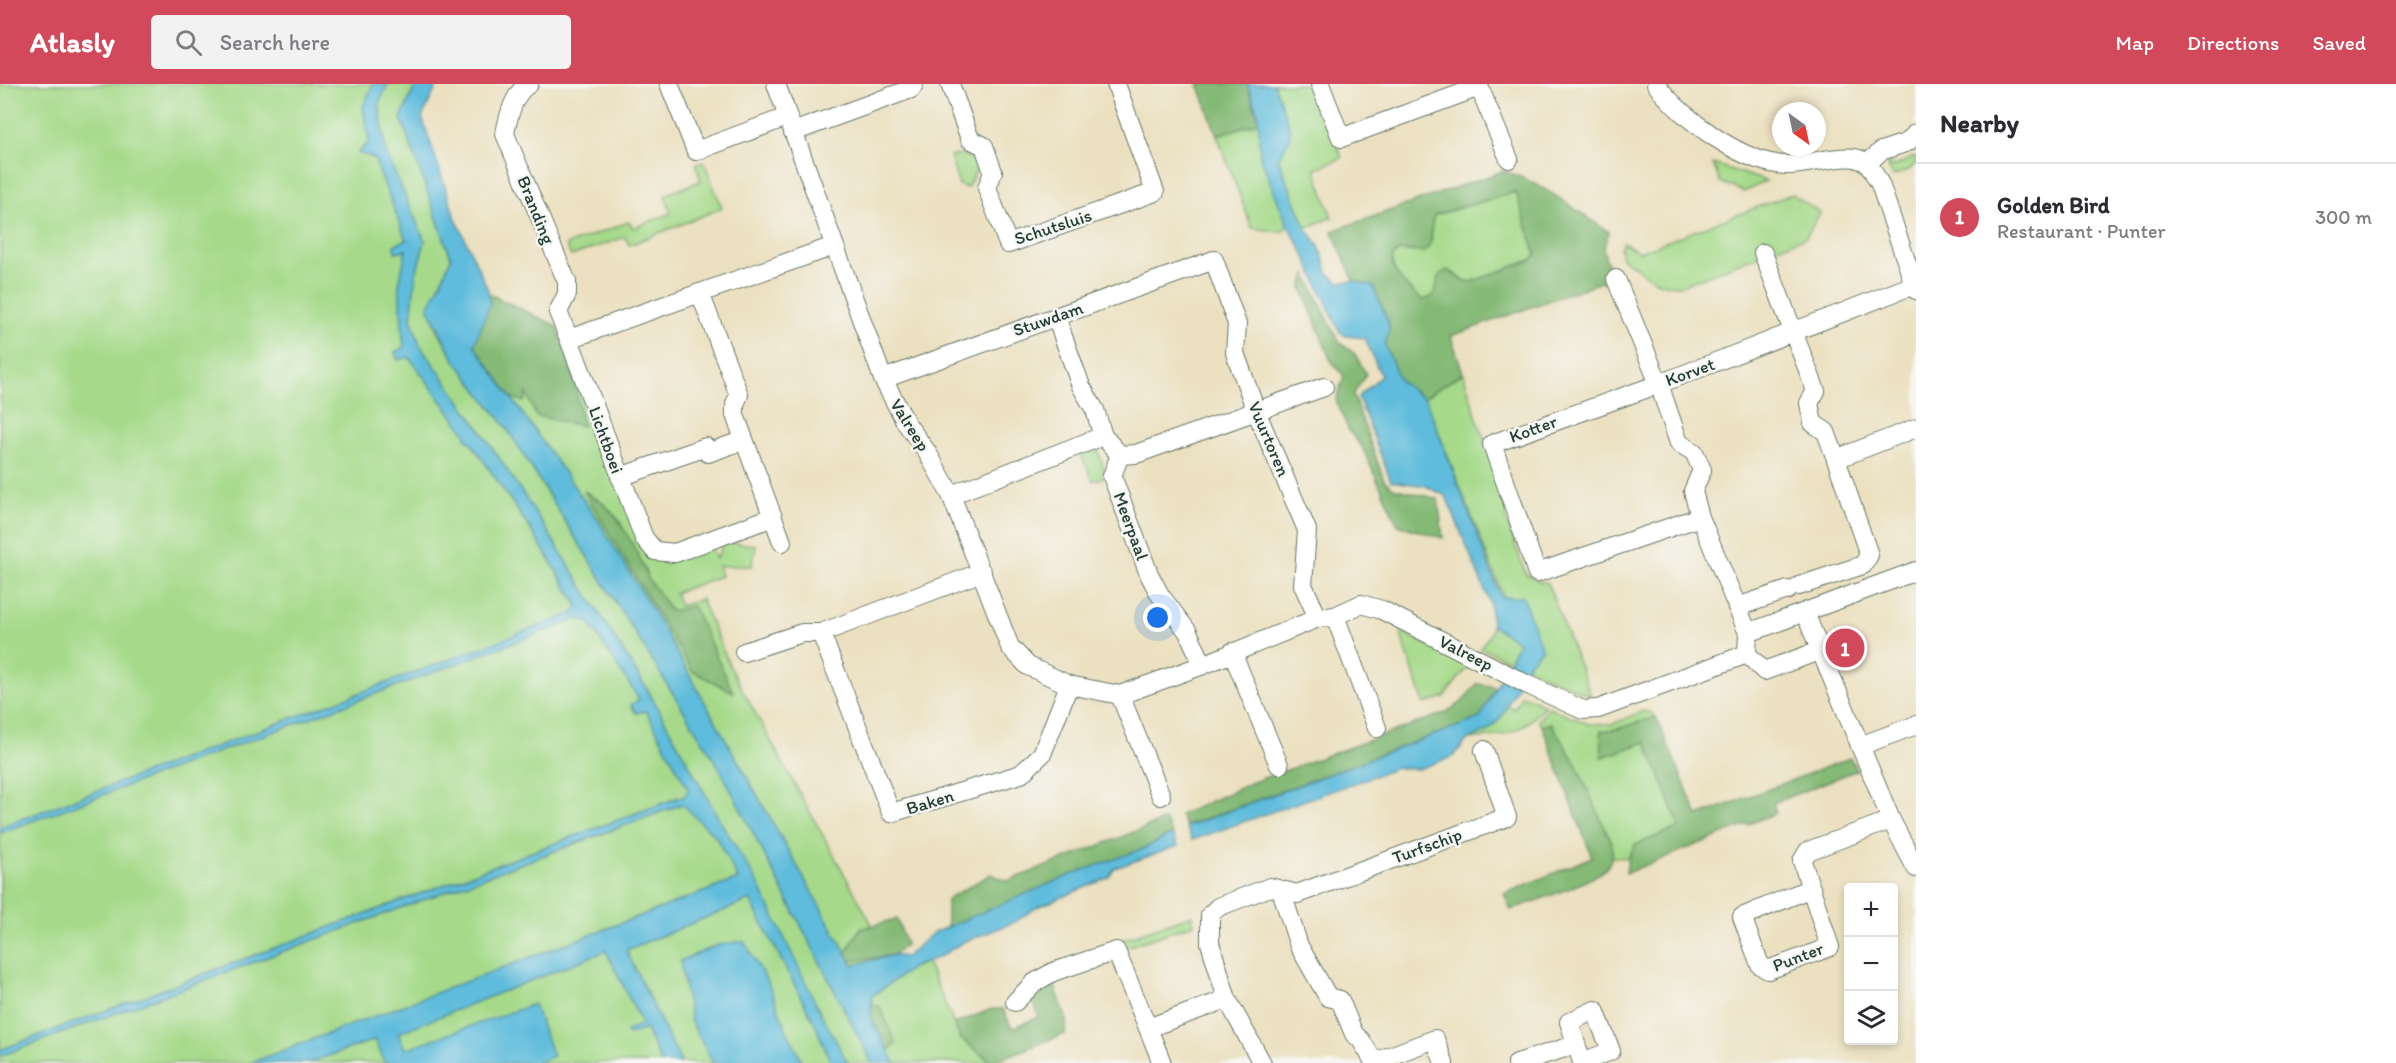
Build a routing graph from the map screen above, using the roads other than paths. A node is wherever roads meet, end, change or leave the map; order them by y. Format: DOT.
graph roads {
  1 [pos="529,84"];
  2 [pos="669,84"];
  3 [pos="776,84"];
  4 [pos="914,84"];
  5 [pos="950,84"];
  6 [pos="1116,84"];
  7 [pos="1320,84"];
  8 [pos="1656,84"];
  9 [pos="1479,86"];
  10 [pos="790,125"];
  11 [pos="1916,133"];
  12 [pos="1509,159"];
  13 [pos="1868,163"];
  14 [pos="834,246"];
  15 [pos="1763,253"];
  16 [pos="1910,257"];
  17 [pos="1214,260"];
  18 [pos="1616,279"];
  19 [pos="1915,286"];
  20 [pos="700,293"];
  21 [pos="1056,317"];
  22 [pos="1794,333"];
  23 [pos="569,339"];
  24 [pos="883,379"];
  25 [pos="1659,384"];
  26 [pos="1324,387"];
  27 [pos="1256,411"];
  28 [pos="1916,428"];
  29 [pos="1102,436"];
  30 [pos="744,440"];
  31 [pos="1120,455"];
  32 [pos="1836,459"];
  33 [pos="620,477"];
  34 [pos="951,495"];
  35 [pos="1700,517"];
  36 [pos="773,518"];
  37 [pos="782,542"];
  38 [pos="1916,571"];
  39 [pos="982,572"];
  40 [pos="1737,607"];
  41 [pos="1805,613"];
  42 [pos="1326,617"];
  43 [pos="821,633"];
  44 [pos="1748,633"];
  45 [pos="1820,651"];
  46 [pos="744,652"];
  47 [pos="1232,652"];
  48 [pos="1747,654"];
  49 [pos="1203,666"];
  50 [pos="1069,685"];
  51 [pos="1120,695"];
  52 [pos="1916,725"];
  53 [pos="1377,729"];
  54 [pos="1860,746"];
  55 [pos="1484,750"];
  56 [pos="1279,765"];
  57 [pos="1161,796"];
  58 [pos="1891,820"];
  59 [pos="1916,868"];
  60 [pos="1811,888"];
  61 [pos="1281,890"];
  62 [pos="1227,999"];
  63 [pos="1015,1002"];
  64 [pos="1148,1028"];
  65 [pos="1575,1045"];
  66 [pos="1162,1063"];
  67 [pos="1262,1063"];
  68 [pos="1375,1063"];
  69 [pos="1444,1063"];
  70 [pos="1517,1063"];
  1 -- 23 [label="street, Branding"];
  2 -- 10 [label="street"];
  3 -- 10 [label="street, Valreep"];
  4 -- 10 [label="street"];
  5 -- 6 [label="street, Schutsluis"];
  7 -- 9 [label="street"];
  8 -- 13 [label="street"];
  9 -- 12 [label="street"];
  10 -- 14 [label="street, Valreep"];
  11 -- 13 [label="street"];
  13 -- 16 [label="street"];
  14 -- 20 [label="street"];
  14 -- 24 [label="street, Valreep"];
  15 -- 22 [label="street"];
  16 -- 19 [label="street"];
  17 -- 21 [label="street, Stuwdam"];
  17 -- 27 [label="street, Vuurtoren"];
  18 -- 25 [label="street, Korvet"];
  19 -- 22 [label="street, Korvet"];
  20 -- 23 [label="street"];
  20 -- 30 [label="street"];
  21 -- 24 [label="street, Stuwdam"];
  21 -- 29 [label="street"];
  22 -- 25 [label="street, Korvet"];
  22 -- 32 [label="street"];
  23 -- 33 [label="street, Lichtboei"];
  24 -- 34 [label="street, Valreep"];
  25 -- 35 [label="street"];
  25 -- 35 [label="street, Kotter"];
  26 -- 27 [label="street"];
  27 -- 31 [label="street"];
  27 -- 42 [label="street, Vuurtoren"];
  28 -- 32 [label="street"];
  29 -- 31 [label="street"];
  29 -- 34 [label="street"];
  30 -- 33 [label="street"];
  30 -- 36 [label="street"];
  31 -- 49 [label="street, Meerpaal"];
  32 -- 40 [label="street"];
  33 -- 36 [label="street, Lichtboei"];
  34 -- 39 [label="street, Valreep"];
  35 -- 40 [label="street"];
  36 -- 37 [label="street"];
  38 -- 41 [label="street"];
  39 -- 43 [label="street"];
  39 -- 50 [label="street, Valreep"];
  40 -- 44 [label="street"];
  41 -- 44 [label="street"];
  41 -- 45 [label="street"];
  42 -- 47 [label="street, Valreep"];
  42 -- 48 [label="street, Valreep"];
  42 -- 53 [label="street"];
  43 -- 46 [label="street"];
  43 -- 50 [label="street, Baken"];
  44 -- 48 [label="street"];
  45 -- 48 [label="street"];
  45 -- 54 [label="street"];
  47 -- 49 [label="street, Valreep"];
  47 -- 56 [label="street"];
  49 -- 51 [label="street, Valreep"];
  50 -- 51 [label="street, Valreep"];
  51 -- 57 [label="street"];
  52 -- 54 [label="street"];
  54 -- 58 [label="street"];
  55 -- 61 [label="street, Turfschip"];
  58 -- 59 [label="street"];
  58 -- 60 [label="street, Punter"];
  60 -- 60 [label="street, Punter"];
  61 -- 62 [label="street, Turfschip"];
  61 -- 68 [label="street"];
  62 -- 64 [label="street"];
  62 -- 67 [label="street, Turfschip"];
  63 -- 64 [label="street"];
  64 -- 66 [label="street"];
  65 -- 70 [label="street"];
  68 -- 69 [label="street"];
}
